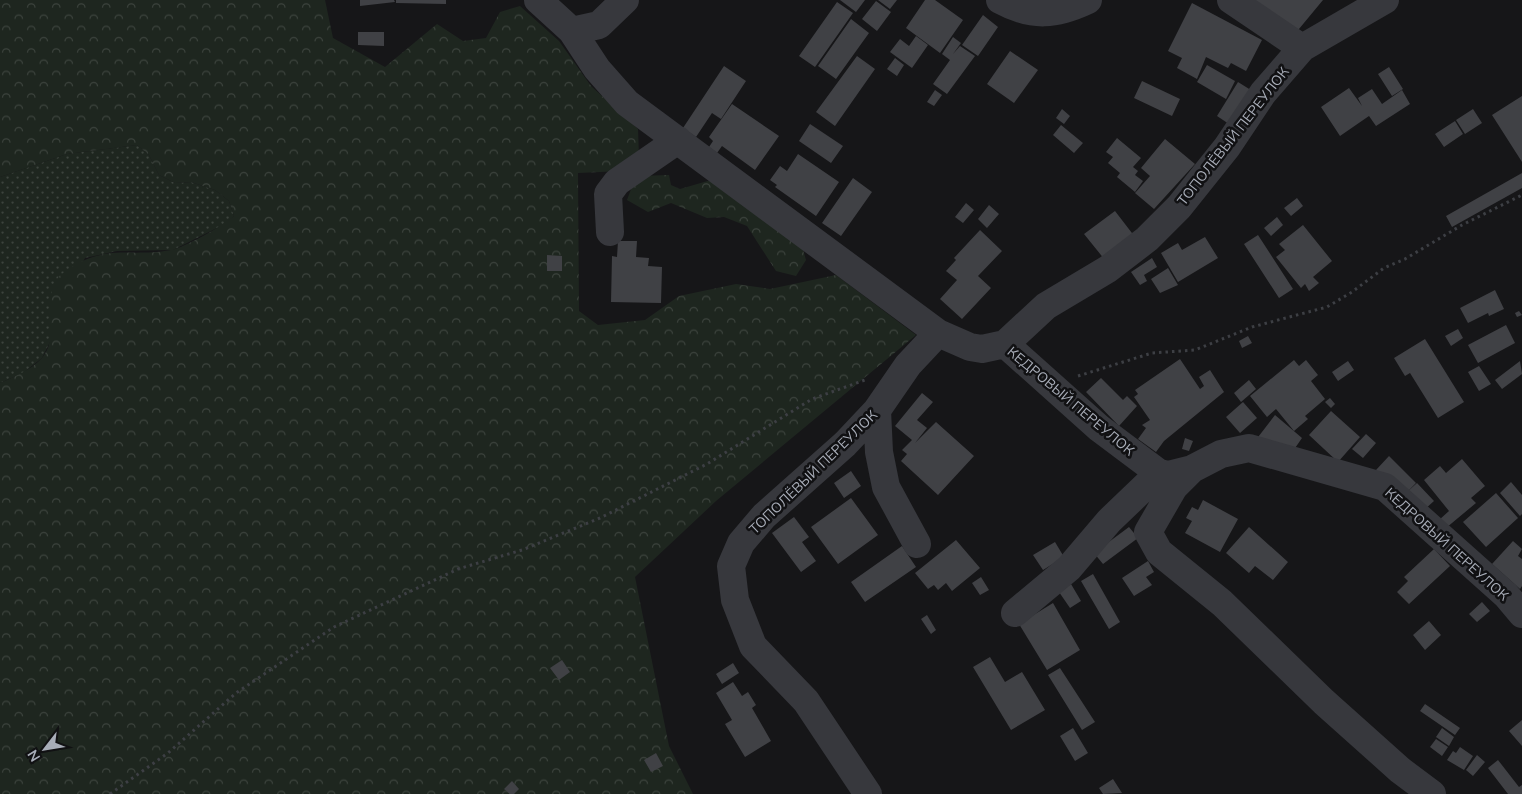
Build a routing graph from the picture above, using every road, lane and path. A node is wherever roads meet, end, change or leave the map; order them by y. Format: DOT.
graph roads {
  1 [pos="538,0"];
  2 [pos="625,0"];
  3 [pos="1000,0"];
  4 [pos="1088,0"];
  5 [pos="1231,0"];
  6 [pos="1385,0"];
  7 [pos="572,32"];
  8 [pos="1302,48"];
  9 [pos="678,140"];
  10 [pos="1522,195"];
  11 [pos="610,232"];
  12 [pos="938,332"];
  13 [pos="1005,344"];
  14 [pos="908,365"];
  15 [pos="1042,379"];
  16 [pos="877,410"];
  17 [pos="1192,469"];
  18 [pos="1159,473"];
  19 [pos="917,544"];
  20 [pos="1016,613"];
  21 [pos="1522,614"];
  22 [pos="110,794"];
  23 [pos="868,794"];
  24 [pos="1432,794"];
  1 -- 7 [label="street"];
  2 -- 7 [label="street"];
  3 -- 4 [label="street"];
  5 -- 8 [label="street"];
  6 -- 8 [label="street, ТОПОЛЁВЫЙ ПЕРЕУЛОК"];
  7 -- 9 [label="street"];
  8 -- 13 [label="street, ТОПОЛЁВЫЙ ПЕРЕУЛОК"];
  9 -- 11 [label="street"];
  9 -- 12 [label="street"];
  10 -- 15 [label="path"];
  12 -- 13 [label="street"];
  12 -- 14 [label="street, ТОПОЛЁВЫЙ ПЕРЕУЛОК"];
  13 -- 15 [label="street, КЕДРОВЫЙ ПЕРЕУЛОК"];
  14 -- 16 [label="street, ТОПОЛЁВЫЙ ПЕРЕУЛОК"];
  14 -- 22 [label="path"];
  15 -- 18 [label="street, КЕДРОВЫЙ ПЕРЕУЛОК"];
  16 -- 19 [label="street"];
  16 -- 23 [label="street, ТОПОЛЁВЫЙ ПЕРЕУЛОК"];
  17 -- 18 [label="street, КЕДРОВЫЙ ПЕРЕУЛОК"];
  17 -- 21 [label="street, КЕДРОВЫЙ ПЕРЕУЛОК"];
  17 -- 24 [label="street"];
  18 -- 20 [label="street"];
}
